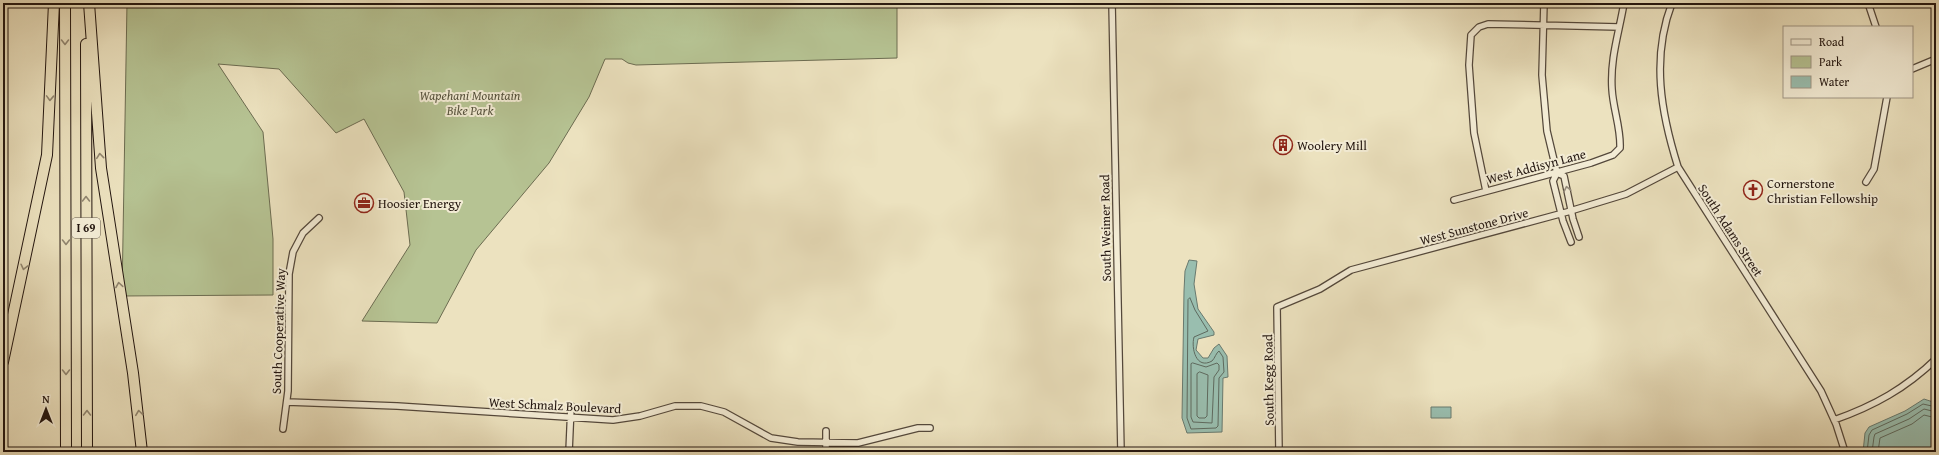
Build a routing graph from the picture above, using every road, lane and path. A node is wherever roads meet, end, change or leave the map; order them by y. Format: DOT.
graph roads {
  1 [pos="54,3"];
  2 [pos="65,3"];
  3 [pos="85,3"];
  4 [pos="89,3"];
  5 [pos="1112,3"];
  6 [pos="1544,3"];
  7 [pos="1624,3"];
  8 [pos="1672,3"];
  9 [pos="1868,3"];
  10 [pos="1544,26"];
  11 [pos="1876,26"];
  12 [pos="1619,27"];
  13 [pos="1936,59"];
  14 [pos="1913,69"];
  15 [pos="1887,98"];
  16 [pos="1678,167"];
  17 [pos="1557,173"];
  18 [pos="1866,182"];
  19 [pos="1486,191"];
  20 [pos="1454,200"];
  21 [pos="1572,211"];
  22 [pos="1562,214"];
  23 [pos="319,218"];
  24 [pos="1579,237"];
  25 [pos="1571,242"];
  26 [pos="1277,307"];
  27 [pos="1936,359"];
  28 [pos="3,362"];
  29 [pos="287,402"];
  30 [pos="570,406"];
  31 [pos="570,416"];
  32 [pos="1834,420"];
  33 [pos="930,428"];
  34 [pos="283,429"];
  35 [pos="826,431"];
  36 [pos="826,443"];
  37 [pos="66,452"];
  38 [pos="87,452"];
  39 [pos="142,452"];
  40 [pos="569,452"];
  41 [pos="826,452"];
  42 [pos="1121,452"];
  43 [pos="1280,452"];
  44 [pos="1845,452"];
  1 -- 28 [label="highway, one-way"];
  2 -- 37 [label="highway, I 69, one-way"];
  38 -- 3 [label="highway, I 69, one-way"];
  39 -- 4 [label="highway, one-way"];
  5 -- 42 [label="street, South Weimer Road"];
  6 -- 10 [label="street"];
  7 -- 12 [label="street"];
  8 -- 16 [label="street, South Adams Street"];
  9 -- 11 [label="street"];
  10 -- 12 [label="street"];
  10 -- 17 [label="street"];
  10 -- 19 [label="street"];
  12 -- 17 [label="street, West Addisyn Lane"];
  13 -- 14 [label="street"];
  15 -- 18 [label="street"];
  16 -- 21 [label="street, West Sunstone Drive"];
  16 -- 32 [label="street, South Adams Street"];
  17 -- 19 [label="street, West Addisyn Lane"];
  21 -- 17 [label="street, one-way"];
  17 -- 22 [label="street"];
  19 -- 20 [label="street, West Addisyn Lane"];
  21 -- 22 [label="street, West Sunstone Drive"];
  21 -- 24 [label="street"];
  22 -- 25 [label="street"];
  22 -- 26 [label="street, West Sunstone Drive"];
  23 -- 29 [label="street, South Cooperative Way"];
  26 -- 43 [label="street, South Kegg Road"];
  27 -- 32 [label="street"];
  29 -- 31 [label="street, West Schmalz Boulevard"];
  29 -- 34 [label="street, South Cooperative Way"];
  30 -- 31 [label="street"];
  31 -- 36 [label="street, West Schmalz Boulevard"];
  31 -- 40 [label="street"];
  32 -- 44 [label="street, South Adams Street"];
  33 -- 36 [label="street, West Schmalz Boulevard"];
  35 -- 36 [label="street"];
  36 -- 41 [label="street"];
}
